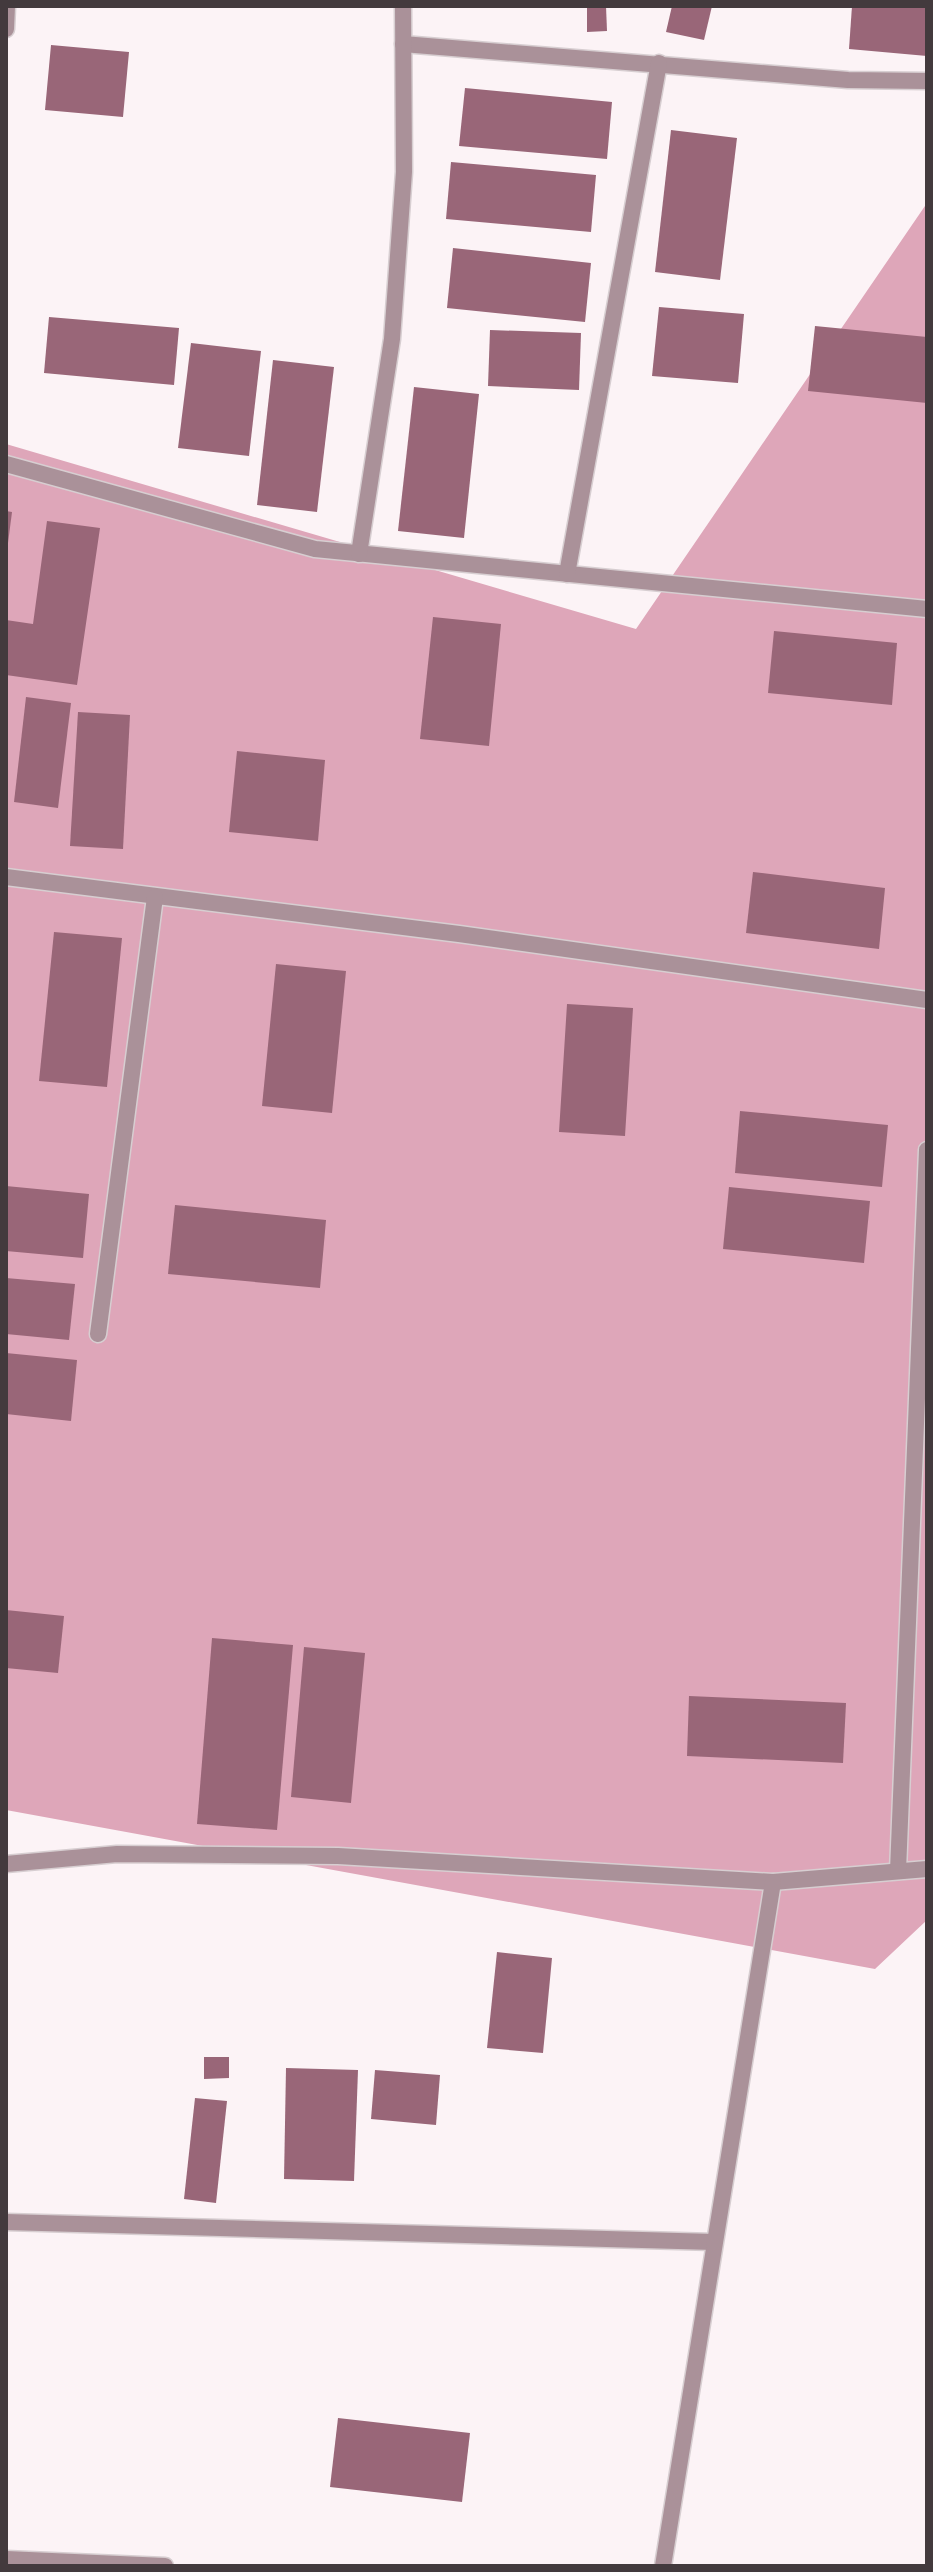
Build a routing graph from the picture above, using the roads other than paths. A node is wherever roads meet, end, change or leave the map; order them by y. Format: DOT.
graph roads {
  1 [pos="7,6"];
  2 [pos="403,6"];
  3 [pos="6,29"];
  4 [pos="403,44"];
  5 [pos="659,63"];
  6 [pos="927,81"];
  7 [pos="6,464"];
  8 [pos="359,554"];
  9 [pos="567,574"];
  10 [pos="927,609"];
  11 [pos="6,877"];
  12 [pos="155,897"];
  13 [pos="927,1000"];
  14 [pos="927,1150"];
  15 [pos="98,1334"];
  16 [pos="6,1864"];
  17 [pos="927,1869"];
  18 [pos="898,1871"];
  19 [pos="773,1882"];
  20 [pos="6,2222"];
  21 [pos="714,2242"];
  22 [pos="6,2559"];
  23 [pos="165,2566"];
  24 [pos="663,2566"];
  1 -- 3 [label="street"];
  2 -- 4 [label="street"];
  4 -- 5 [label="street"];
  4 -- 8 [label="street"];
  5 -- 6 [label="street"];
  5 -- 9 [label="street"];
  7 -- 8 [label="street"];
  8 -- 9 [label="street"];
  9 -- 10 [label="street"];
  11 -- 12 [label="street"];
  12 -- 13 [label="street"];
  12 -- 15 [label="street"];
  14 -- 18 [label="street"];
  16 -- 19 [label="street"];
  17 -- 18 [label="street"];
  18 -- 19 [label="street"];
  19 -- 21 [label="street"];
  20 -- 21 [label="street"];
  21 -- 24 [label="street"];
  22 -- 23 [label="street"];
}
